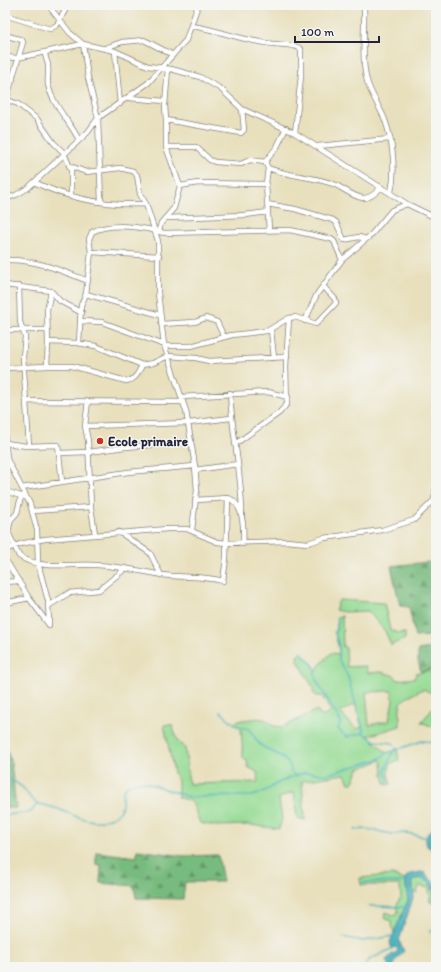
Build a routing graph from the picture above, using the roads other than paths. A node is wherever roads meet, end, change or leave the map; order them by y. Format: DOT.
graph roads {
  1 [pos="48,5"];
  2 [pos="68,5"];
  3 [pos="198,5"];
  4 [pos="364,5"];
  5 [pos="5,15"];
  6 [pos="60,21"];
  7 [pos="192,26"];
  8 [pos="5,35"];
  9 [pos="83,44"];
  10 [pos="105,48"];
  11 [pos="115,51"];
  12 [pos="45,52"];
  13 [pos="173,55"];
  14 [pos="5,57"];
  15 [pos="19,57"];
  16 [pos="162,68"];
  17 [pos="168,69"];
  18 [pos="5,76"];
  19 [pos="13,79"];
  20 [pos="129,98"];
  21 [pos="6,101"];
  22 [pos="165,101"];
  23 [pos="120,104"];
  24 [pos="242,109"];
  25 [pos="98,118"];
  26 [pos="166,120"];
  27 [pos="286,128"];
  28 [pos="294,133"];
  29 [pos="390,139"];
  30 [pos="79,140"];
  31 [pos="166,146"];
  32 [pos="318,146"];
  33 [pos="64,153"];
  34 [pos="265,162"];
  35 [pos="70,166"];
  36 [pos="268,168"];
  37 [pos="99,171"];
  38 [pos="34,182"];
  39 [pos="266,184"];
  40 [pos="180,186"];
  41 [pos="382,187"];
  42 [pos="391,192"];
  43 [pos="70,197"];
  44 [pos="5,199"];
  45 [pos="101,202"];
  46 [pos="146,204"];
  47 [pos="267,204"];
  48 [pos="407,204"];
  49 [pos="268,212"];
  50 [pos="166,218"];
  51 [pos="436,218"];
  52 [pos="156,230"];
  53 [pos="269,230"];
  54 [pos="366,239"];
  55 [pos="91,252"];
  56 [pos="159,256"];
  57 [pos="5,260"];
  58 [pos="342,260"];
  59 [pos="88,281"];
  60 [pos="5,285"];
  61 [pos="18,286"];
  62 [pos="323,286"];
  63 [pos="50,291"];
  64 [pos="86,294"];
  65 [pos="82,313"];
  66 [pos="160,315"];
  67 [pos="289,318"];
  68 [pos="81,321"];
  69 [pos="306,322"];
  70 [pos="161,324"];
  71 [pos="5,330"];
  72 [pos="24,330"];
  73 [pos="47,330"];
  74 [pos="271,330"];
  75 [pos="224,337"];
  76 [pos="48,342"];
  77 [pos="79,343"];
  78 [pos="164,345"];
  79 [pos="168,356"];
  80 [pos="287,357"];
  81 [pos="274,358"];
  82 [pos="142,365"];
  83 [pos="47,366"];
  84 [pos="5,368"];
  85 [pos="24,368"];
  86 [pos="230,393"];
  87 [pos="182,397"];
  88 [pos="288,398"];
  89 [pos="26,401"];
  90 [pos="88,401"];
  91 [pos="183,402"];
  92 [pos="232,418"];
  93 [pos="189,423"];
  94 [pos="85,426"];
  95 [pos="6,440"];
  96 [pos="191,442"];
  97 [pos="235,444"];
  98 [pos="29,446"];
  99 [pos="89,452"];
  100 [pos="60,453"];
  101 [pos="238,464"];
  102 [pos="195,468"];
  103 [pos="90,479"];
  104 [pos="62,482"];
  105 [pos="436,487"];
  106 [pos="22,488"];
  107 [pos="5,491"];
  108 [pos="24,497"];
  109 [pos="228,498"];
  110 [pos="195,500"];
  111 [pos="91,507"];
  112 [pos="32,511"];
  113 [pos="242,515"];
  114 [pos="5,516"];
  115 [pos="11,519"];
  116 [pos="5,526"];
  117 [pos="192,530"];
  118 [pos="119,532"];
  119 [pos="94,534"];
  120 [pos="37,541"];
  121 [pos="227,543"];
  122 [pos="243,544"];
  123 [pos="14,546"];
  124 [pos="5,550"];
  125 [pos="5,559"];
  126 [pos="38,563"];
  127 [pos="126,568"];
  128 [pos="161,575"];
  129 [pos="19,581"];
  130 [pos="5,582"];
  131 [pos="29,598"];
  132 [pos="5,603"];
  133 [pos="48,606"];
  1 -- 6 [label="street"];
  2 -- 6 [label="street"];
  3 -- 7 [label="street"];
  4 -- 29 [label="street"];
  5 -- 6 [label="street"];
  6 -- 9 [label="street"];
  7 -- 13 [label="street"];
  7 -- 28 [label="street"];
  8 -- 15 [label="street"];
  9 -- 10 [label="street"];
  9 -- 12 [label="street"];
  9 -- 25 [label="street"];
  10 -- 11 [label="street"];
  10 -- 13 [label="street"];
  11 -- 16 [label="street"];
  11 -- 23 [label="street"];
  12 -- 15 [label="street"];
  12 -- 30 [label="street"];
  13 -- 16 [label="street"];
  14 -- 15 [label="street"];
  15 -- 19 [label="street"];
  16 -- 17 [label="street"];
  16 -- 20 [label="street"];
  17 -- 22 [label="street"];
  17 -- 24 [label="street"];
  18 -- 19 [label="street"];
  19 -- 21 [label="street"];
  20 -- 22 [label="street"];
  20 -- 23 [label="street"];
  21 -- 33 [label="street"];
  22 -- 26 [label="street"];
  23 -- 25 [label="street"];
  24 -- 26 [label="street"];
  24 -- 27 [label="street"];
  25 -- 30 [label="street"];
  25 -- 37 [label="street"];
  26 -- 31 [label="street"];
  27 -- 28 [label="street"];
  27 -- 34 [label="street"];
  28 -- 32 [label="street"];
  29 -- 32 [label="street"];
  29 -- 42 [label="street"];
  30 -- 33 [label="street"];
  31 -- 34 [label="street"];
  31 -- 40 [label="street"];
  32 -- 41 [label="street"];
  33 -- 35 [label="street"];
  33 -- 38 [label="street"];
  34 -- 36 [label="street"];
  35 -- 37 [label="street"];
  35 -- 43 [label="street"];
  36 -- 39 [label="street"];
  36 -- 41 [label="street"];
  37 -- 45 [label="street"];
  37 -- 46 [label="street"];
  38 -- 43 [label="street"];
  38 -- 44 [label="street"];
  39 -- 40 [label="street"];
  39 -- 47 [label="street"];
  40 -- 50 [label="street"];
  41 -- 42 [label="street"];
  42 -- 48 [label="street"];
  43 -- 45 [label="street"];
  45 -- 46 [label="street"];
  46 -- 52 [label="street"];
  47 -- 49 [label="street"];
  47 -- 54 [label="street"];
  48 -- 51 [label="street"];
  48 -- 54 [label="street"];
  49 -- 50 [label="street"];
  49 -- 53 [label="street"];
  50 -- 52 [label="street"];
  52 -- 53 [label="street"];
  52 -- 55 [label="street"];
  52 -- 56 [label="street"];
  53 -- 58 [label="street"];
  54 -- 58 [label="street"];
  55 -- 56 [label="street"];
  55 -- 59 [label="street"];
  56 -- 66 [label="street"];
  57 -- 59 [label="street"];
  58 -- 62 [label="street"];
  59 -- 64 [label="street"];
  60 -- 61 [label="street"];
  61 -- 63 [label="street"];
  61 -- 72 [label="street"];
  62 -- 69 [label="street"];
  62 -- 69 [label="street"];
  63 -- 65 [label="street"];
  63 -- 73 [label="street"];
  64 -- 65 [label="street"];
  64 -- 66 [label="street"];
  65 -- 68 [label="street"];
  66 -- 70 [label="street"];
  67 -- 69 [label="street"];
  67 -- 74 [label="street"];
  67 -- 80 [label="street"];
  68 -- 77 [label="street"];
  68 -- 78 [label="street"];
  70 -- 75 [label="street"];
  70 -- 78 [label="street"];
  71 -- 72 [label="street"];
  72 -- 73 [label="street"];
  72 -- 85 [label="street"];
  73 -- 76 [label="street"];
  74 -- 75 [label="street"];
  74 -- 81 [label="street"];
  75 -- 78 [label="street"];
  76 -- 77 [label="street"];
  76 -- 83 [label="street"];
  77 -- 82 [label="street"];
  78 -- 79 [label="street"];
  79 -- 81 [label="street"];
  79 -- 82 [label="street"];
  79 -- 87 [label="street"];
  80 -- 81 [label="street"];
  80 -- 88 [label="street"];
  82 -- 83 [label="street"];
  83 -- 85 [label="street"];
  84 -- 85 [label="street"];
  85 -- 89 [label="street"];
  86 -- 87 [label="street"];
  86 -- 88 [label="street"];
  86 -- 92 [label="street"];
  87 -- 91 [label="street"];
  88 -- 97 [label="street"];
  89 -- 90 [label="street"];
  89 -- 98 [label="street"];
  90 -- 91 [label="street"];
  90 -- 94 [label="street"];
  91 -- 93 [label="street"];
  92 -- 93 [label="street"];
  92 -- 97 [label="street"];
  93 -- 94 [label="street"];
  93 -- 96 [label="street"];
  94 -- 99 [label="street"];
  95 -- 98 [label="street"];
  95 -- 106 [label="street"];
  96 -- 99 [label="street"];
  96 -- 102 [label="street"];
  97 -- 101 [label="street"];
  98 -- 100 [label="street"];
  99 -- 100 [label="street"];
  99 -- 103 [label="street"];
  100 -- 104 [label="street"];
  101 -- 102 [label="street"];
  101 -- 113 [label="street"];
  102 -- 103 [label="street"];
  102 -- 110 [label="street"];
  103 -- 104 [label="street"];
  103 -- 111 [label="street"];
  104 -- 106 [label="street"];
  105 -- 122 [label="street"];
  106 -- 108 [label="street"];
  107 -- 108 [label="street"];
  108 -- 112 [label="street"];
  108 -- 115 [label="street"];
  109 -- 110 [label="street"];
  109 -- 113 [label="street"];
  109 -- 121 [label="street"];
  110 -- 117 [label="street"];
  111 -- 112 [label="street"];
  111 -- 119 [label="street"];
  112 -- 120 [label="street"];
  113 -- 122 [label="street"];
  114 -- 115 [label="street"];
  115 -- 116 [label="street"];
  115 -- 123 [label="street"];
  117 -- 118 [label="street"];
  117 -- 121 [label="street"];
  118 -- 119 [label="street"];
  118 -- 128 [label="street"];
  119 -- 120 [label="street"];
  120 -- 123 [label="street"];
  120 -- 126 [label="street"];
  121 -- 122 [label="street"];
  121 -- 128 [label="street"];
  123 -- 124 [label="street"];
  123 -- 126 [label="street"];
  125 -- 129 [label="street"];
  126 -- 127 [label="street"];
  126 -- 133 [label="street"];
  127 -- 128 [label="street"];
  127 -- 133 [label="street"];
  129 -- 130 [label="street"];
  129 -- 131 [label="street"];
  131 -- 132 [label="street"];
  131 -- 133 [label="street"];
}
